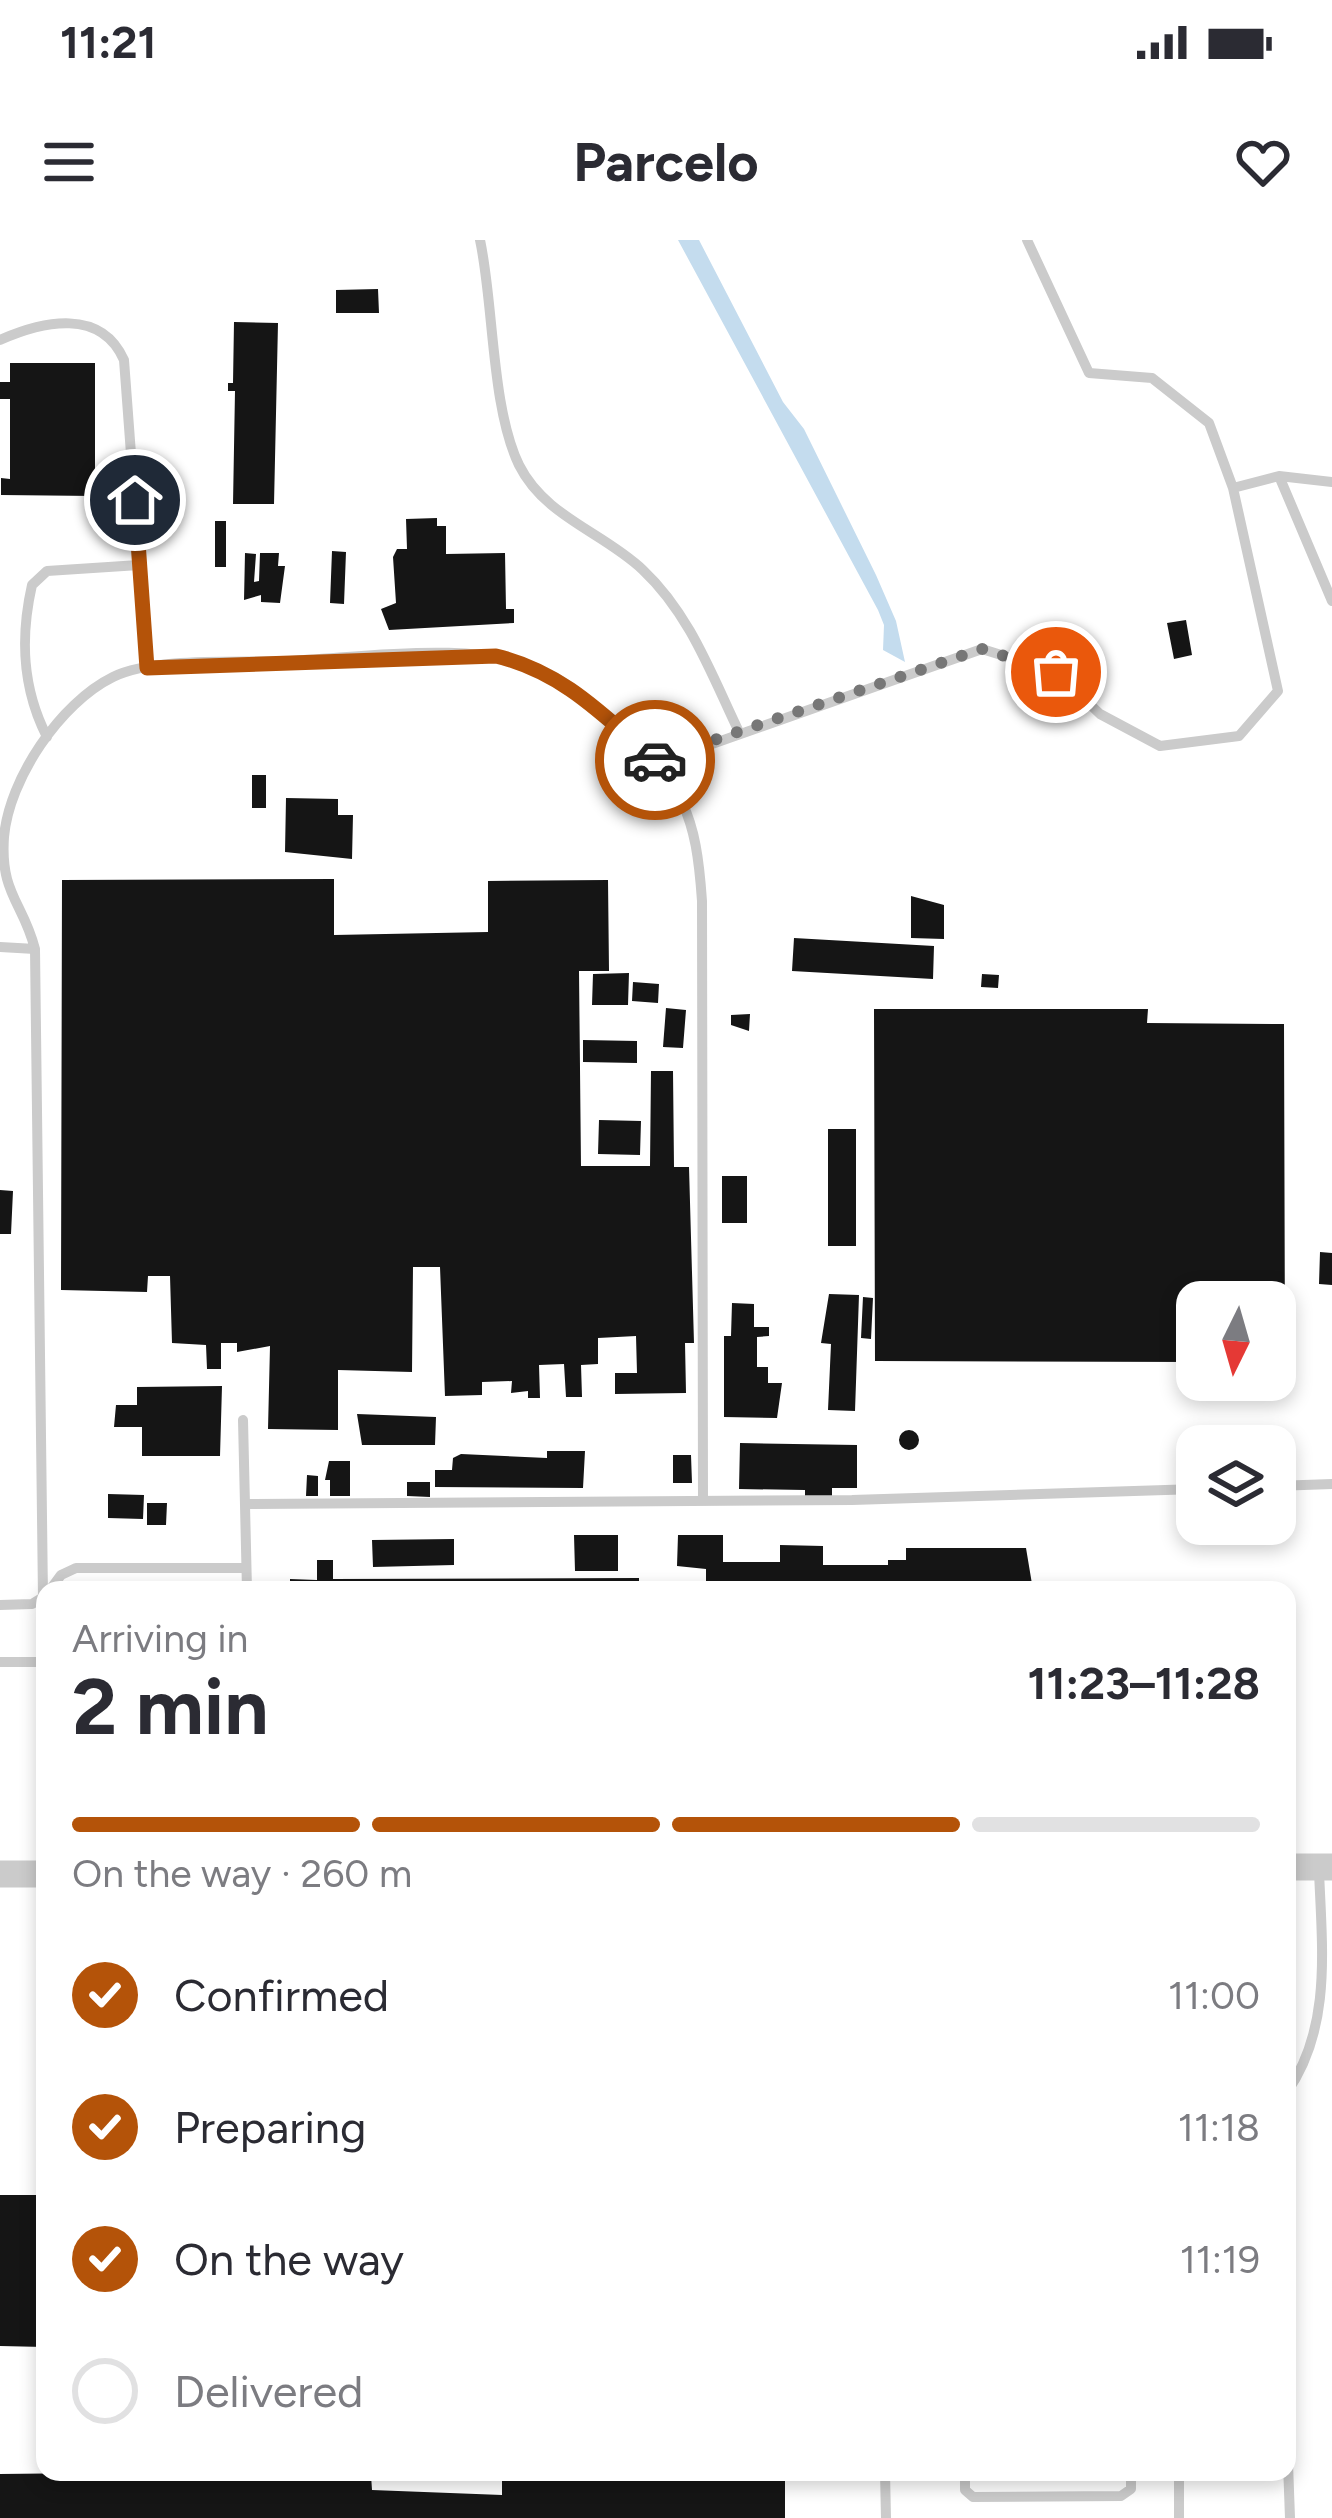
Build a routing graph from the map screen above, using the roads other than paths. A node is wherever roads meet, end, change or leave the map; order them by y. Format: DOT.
graph roads {
  1 [pos="480,240"];
  2 [pos="1027,240"];
  3 [pos="0,340"];
  4 [pos="1279,476"];
  5 [pos="1332,482"];
  6 [pos="1233,488"];
  7 [pos="140,565"];
  8 [pos="1332,601"];
  9 [pos="147,668"];
  10 [pos="740,734"];
  11 [pos="47,737"];
  12 [pos="658,763"];
  13 [pos="0,947"];
  14 [pos="35,949"];
  15 [pos="243,1420"];
  16 [pos="1332,1484"];
  17 [pos="1296,1485"];
  18 [pos="1176,1490"];
  19 [pos="703,1501"];
  20 [pos="245,1504"];
  21 [pos="246,1568"];
  22 [pos="46,1581"];
  23 [pos="56,1581"];
  24 [pos="247,1581"];
  25 [pos="36,1597"];
  26 [pos="0,1605"];
  27 [pos="0,1662"];
  28 [pos="36,1662"];
  29 [pos="1326,1867"];
  30 [pos="1296,1868"];
  31 [pos="0,1874"];
  32 [pos="36,1874"];
  33 [pos="1328,2002"];
  34 [pos="1296,2077"];
  35 [pos="885,2481"];
  36 [pos="965,2481"];
  37 [pos="1131,2481"];
  38 [pos="1179,2481"];
  39 [pos="1289,2481"];
  40 [pos="886,2518"];
  41 [pos="1179,2518"];
  42 [pos="1290,2518"];
  1 -- 10 [label="lane"];
  2 -- 6 [label="lane"];
  3 -- 7 [label="lane"];
  4 -- 5 [label="lane"];
  4 -- 6 [label="lane"];
  4 -- 8 [label="lane"];
  6 -- 10 [label="lane"];
  7 -- 9 [label="lane"];
  7 -- 11 [label="lane"];
  9 -- 11 [label="lane"];
  9 -- 12 [label="lane"];
  10 -- 12 [label="lane"];
  11 -- 14 [label="lane"];
  12 -- 19 [label="lane"];
  13 -- 14 [label="lane"];
  14 -- 22 [label="lane"];
  15 -- 20 [label="lane"];
  16 -- 17 [label="lane"];
  18 -- 19 [label="lane"];
  19 -- 20 [label="lane"];
  20 -- 21 [label="lane"];
  21 -- 23 [label="lane"];
  21 -- 24 [label="lane"];
  25 -- 26 [label="lane"];
  27 -- 28 [label="lane"];
  29 -- 30 [label="street"];
  29 -- 33 [label="lane"];
  31 -- 32 [label="street"];
  33 -- 34 [label="lane"];
  35 -- 40 [label="lane"];
  36 -- 37 [label="lane"];
  38 -- 41 [label="lane"];
  39 -- 42 [label="lane"];
}
